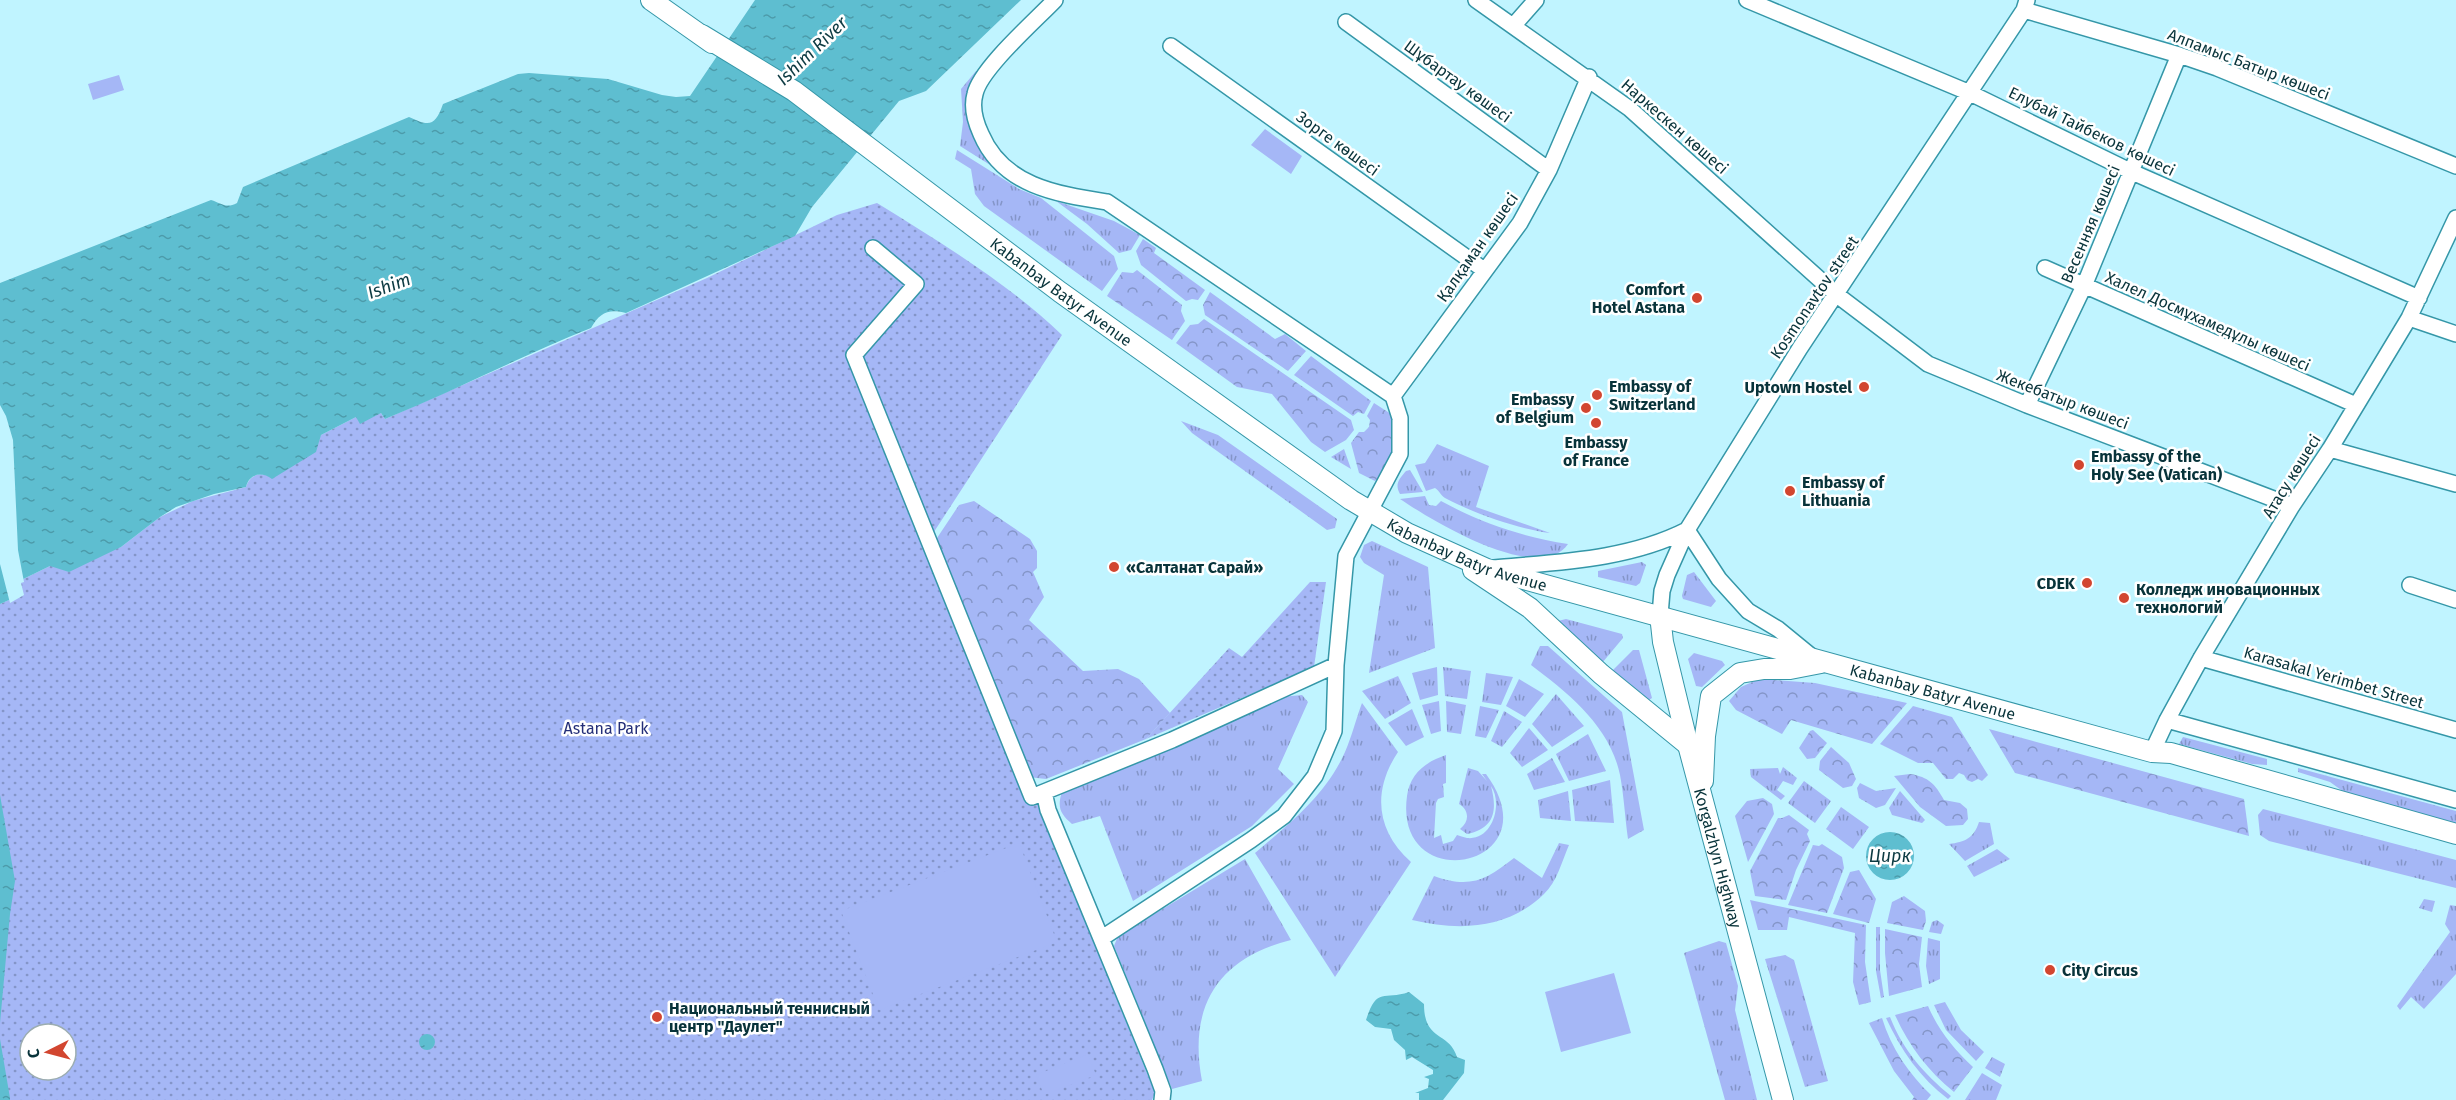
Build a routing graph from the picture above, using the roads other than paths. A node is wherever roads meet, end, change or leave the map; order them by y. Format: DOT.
graph roads {
  1 [pos="651,0"];
  2 [pos="1054,0"];
  3 [pos="1476,0"];
  4 [pos="1536,0"];
  5 [pos="1747,0"];
  6 [pos="2025,5"];
  7 [pos="1346,22"];
  8 [pos="1514,25"];
  9 [pos="1171,46"];
  10 [pos="2179,55"];
  11 [pos="1589,77"];
  12 [pos="1970,93"];
  13 [pos="2456,166"];
  14 [pos="1549,170"];
  15 [pos="2132,172"];
  16 [pos="2456,218"];
  17 [pos="873,249"];
  18 [pos="2045,268"];
  19 [pos="1484,270"];
  20 [pos="2084,286"];
  21 [pos="1837,295"];
  22 [pos="2419,298"];
  23 [pos="2409,318"];
  24 [pos="2456,334"];
  25 [pos="1393,396"];
  26 [pos="2027,405"];
  27 [pos="2356,405"];
  28 [pos="2330,449"];
  29 [pos="2456,484"];
  30 [pos="2292,506"];
  31 [pos="1371,512"];
  32 [pos="1687,530"];
  33 [pos="1438,547"];
  34 [pos="1487,569"];
  35 [pos="2410,585"];
  36 [pos="2456,600"];
  37 [pos="1660,615"];
  38 [pos="2201,658"];
  39 [pos="1820,660"];
  40 [pos="1336,665"];
  41 [pos="2167,720"];
  42 [pos="2456,730"];
  43 [pos="1688,745"];
  44 [pos="2152,752"];
  45 [pos="1044,792"];
  46 [pos="2456,800"];
  47 [pos="1703,802"];
  48 [pos="2456,834"];
  49 [pos="2456,847"];
  50 [pos="1102,938"];
  51 [pos="1162,1100"];
  52 [pos="1783,1100"];
  1 -- 31 [label="main road, Kabanbay Batyr Avenue"];
  2 -- 25 [label="street"];
  3 -- 8 [label="street, Наркескен көшесі"];
  4 -- 8 [label="street"];
  5 -- 12 [label="street, Елубай Тайбеков көшесі"];
  6 -- 10 [label="street, Алпамыс Батыр көшесі"];
  6 -- 12 [label="street, Kosmonavtov street"];
  7 -- 14 [label="street, Шұбартау көшесі"];
  8 -- 11 [label="street, Наркескен көшесі"];
  9 -- 19 [label="street, Зорге көшесі"];
  10 -- 13 [label="street, Алпамыс Батыр көшесі"];
  10 -- 15 [label="street, Весенняя көшесі"];
  11 -- 14 [label="street, Қалқаман көшесі"];
  11 -- 21 [label="street, Наркескен көшесі"];
  12 -- 15 [label="street, Елубай Тайбеков көшесі"];
  12 -- 21 [label="street, Kosmonavtov street"];
  14 -- 19 [label="street, Қалқаман көшесі"];
  15 -- 20 [label="street, Весенняя көшесі"];
  15 -- 22 [label="street, Елубай Тайбеков көшесі"];
  16 -- 22 [label="street, Атасу көшесі"];
  17 -- 45 [label="street"];
  18 -- 20 [label="street, Халел Досмұхамедұлы көшесі"];
  19 -- 25 [label="street, Қалқаман көшесі"];
  20 -- 26 [label="street, Весенняя көшесі"];
  20 -- 27 [label="street, Халел Досмұхамедұлы көшесі"];
  21 -- 26 [label="street, Жекебатыр көшесі"];
  21 -- 32 [label="street, Kosmonavtov street"];
  22 -- 23 [label="street, Атасу көшесі"];
  23 -- 24 [label="street"];
  23 -- 27 [label="street, Атасу көшесі"];
  25 -- 31 [label="street"];
  26 -- 30 [label="street, Жекебатыр көшесі"];
  27 -- 28 [label="street, Атасу көшесі"];
  28 -- 29 [label="street"];
  28 -- 30 [label="street, Атасу көшесі"];
  30 -- 38 [label="street, Атасу көшесі"];
  31 -- 33 [label="main road, Kabanbay Batyr Avenue"];
  31 -- 40 [label="street"];
  32 -- 34 [label="street"];
  32 -- 37 [label="street, Kosmonavtov street"];
  32 -- 39 [label="street"];
  33 -- 34 [label="main road, Kabanbay Batyr Avenue"];
  33 -- 43 [label="main road"];
  34 -- 37 [label="main road, Kabanbay Batyr Avenue"];
  35 -- 36 [label="street"];
  37 -- 39 [label="main road, Kabanbay Batyr Avenue"];
  37 -- 43 [label="main road, Korgalzhyn Highway"];
  38 -- 41 [label="street, Атасу көшесі"];
  38 -- 42 [label="street, Karasakal Yerimbet Street"];
  39 -- 44 [label="main road, Kabanbay Batyr Avenue"];
  39 -- 47 [label="main road"];
  40 -- 45 [label="street"];
  40 -- 50 [label="street"];
  41 -- 44 [label="street, Атасу көшесі"];
  41 -- 46 [label="street"];
  43 -- 47 [label="main road, Korgalzhyn Highway"];
  44 -- 48 [label="main road, Kabanbay Batyr Avenue"];
  44 -- 49 [label="main road, Kabanbay Batyr Avenue"];
  45 -- 50 [label="street"];
  47 -- 52 [label="main road, Korgalzhyn Highway"];
  50 -- 51 [label="street"];
}
